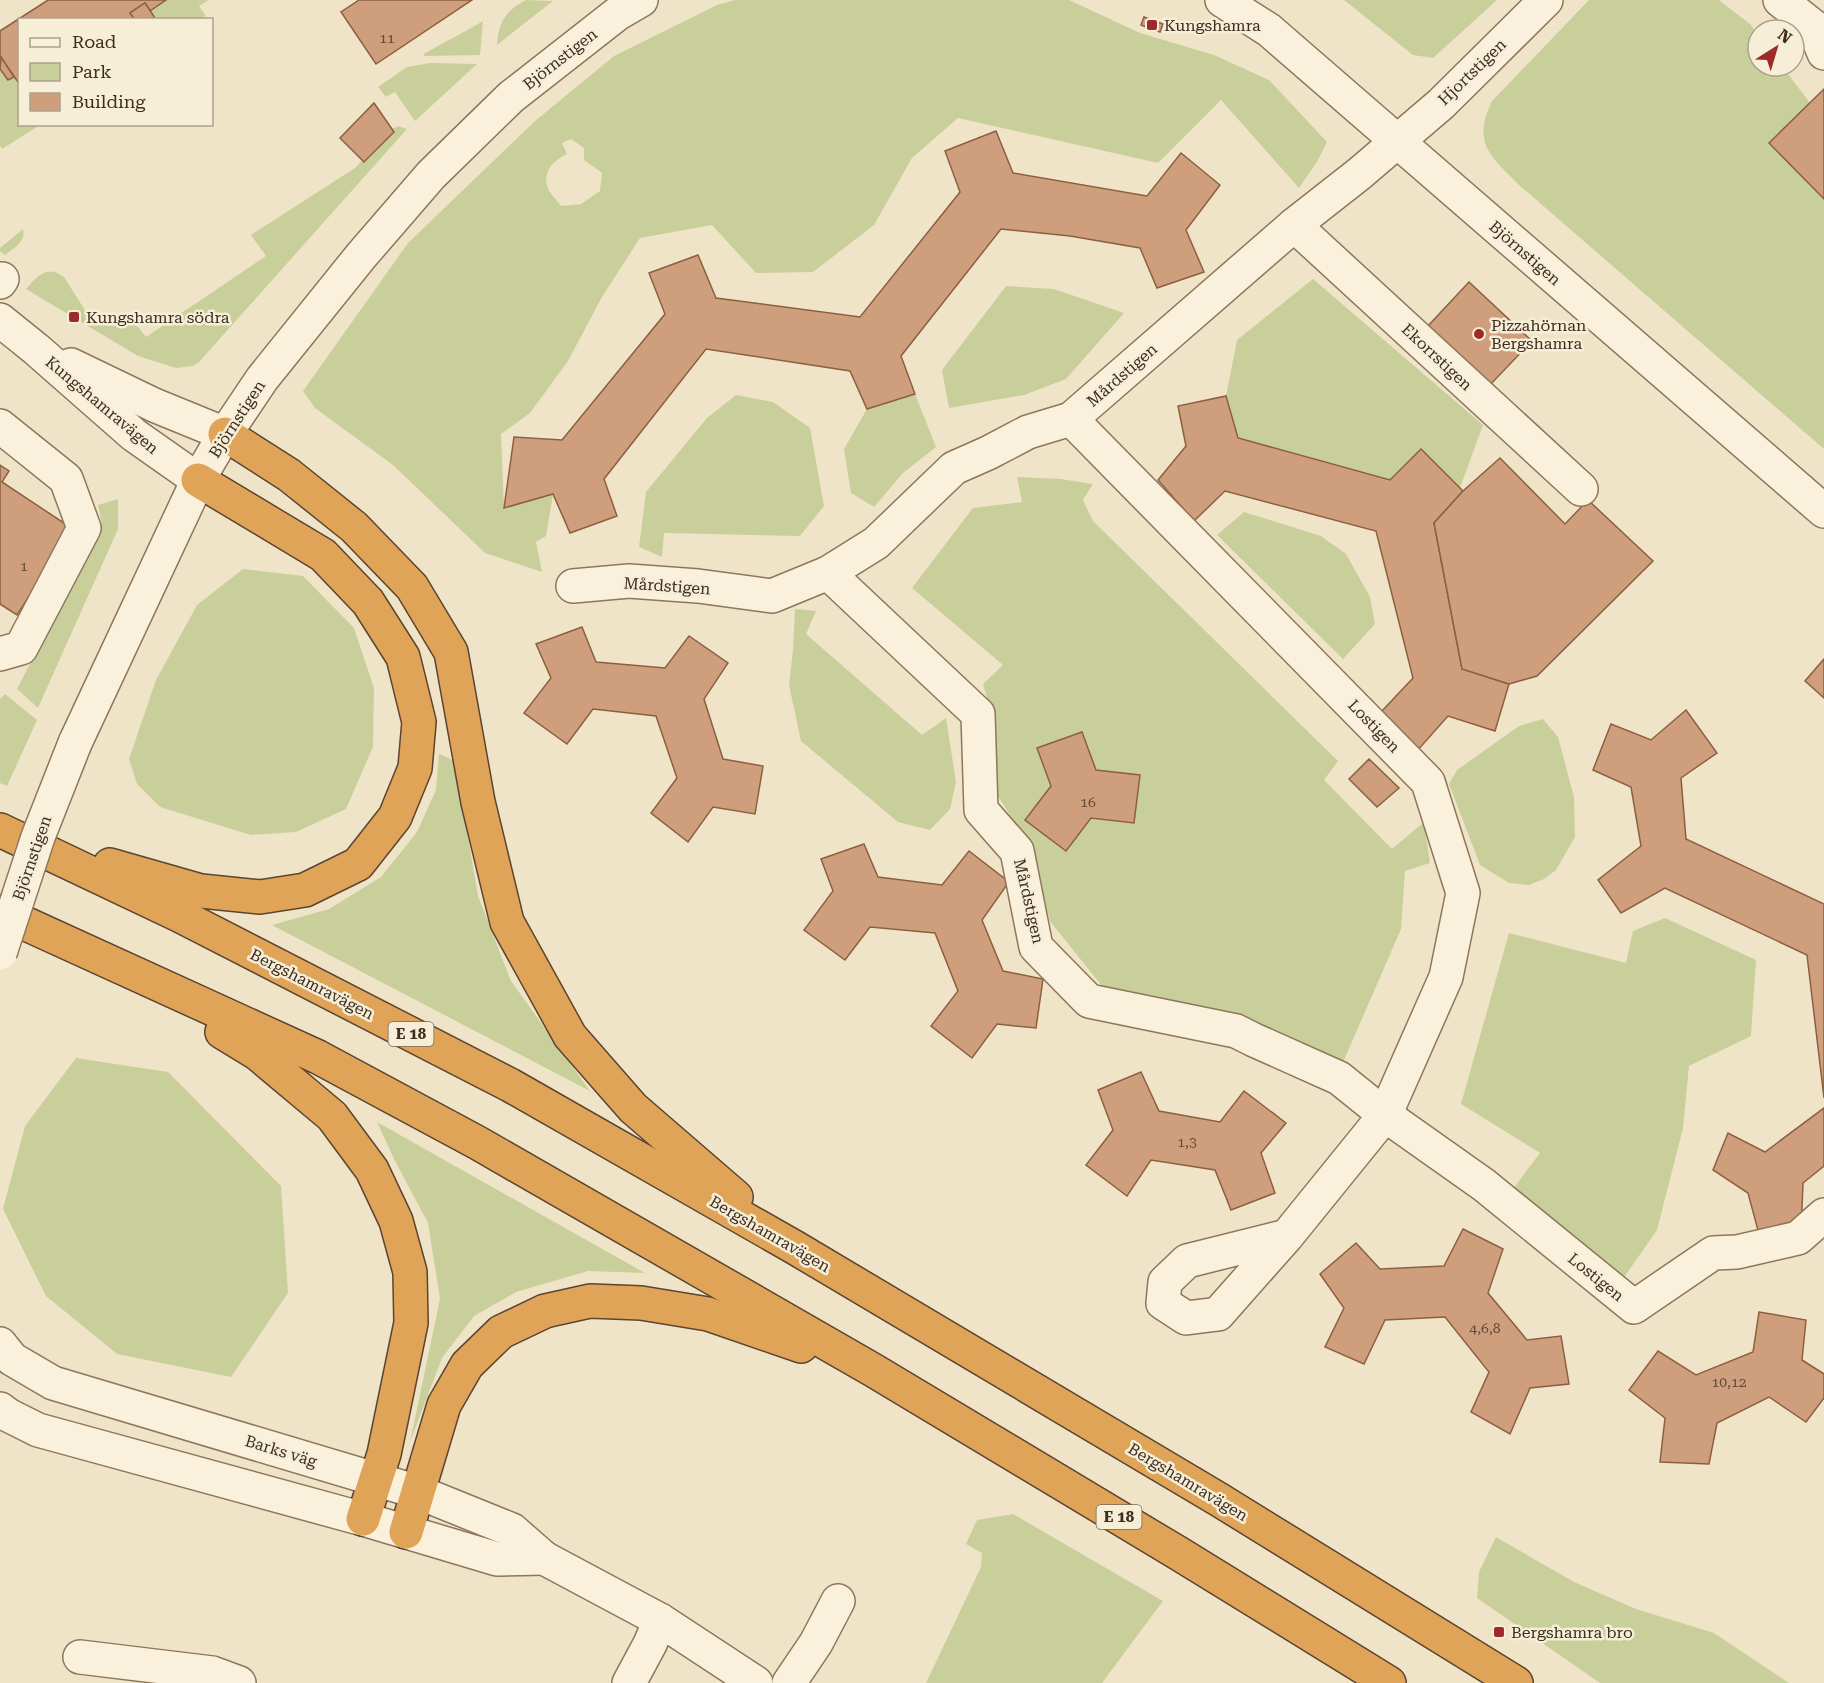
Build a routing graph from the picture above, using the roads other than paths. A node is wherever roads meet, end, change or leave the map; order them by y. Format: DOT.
graph roads {
  1 [pos="641,0"];
  2 [pos="1222,0"];
  3 [pos="1546,0"];
  4 [pos="1780,0"];
  5 [pos="1824,53"];
  6 [pos="1396,142"];
  7 [pos="1294,225"];
  8 [pos="0,320"];
  9 [pos="36,349"];
  10 [pos="1071,419"];
  11 [pos="0,426"];
  12 [pos="225,434"];
  13 [pos="198,480"];
  14 [pos="1581,489"];
  15 [pos="1824,511"];
  16 [pos="828,573"];
  17 [pos="573,586"];
  18 [pos="0,654"];
  19 [pos="10,835"];
  20 [pos="0,912"];
  21 [pos="0,953"];
  22 [pos="103,958"];
  23 [pos="1385,1115"];
  24 [pos="1824,1215"];
  25 [pos="1287,1236"];
  26 [pos="794,1247"];
  27 [pos="4,1359"];
  28 [pos="873,1370"];
  29 [pos="0,1409"];
  30 [pos="376,1479"];
  31 [pos="418,1492"];
  32 [pos="363,1518"];
  33 [pos="406,1532"];
  34 [pos="543,1558"];
  35 [pos="838,1601"];
  36 [pos="660,1620"];
  37 [pos="80,1657"];
  38 [pos="238,1683"];
  39 [pos="629,1683"];
  40 [pos="756,1683"];
  41 [pos="789,1683"];
  42 [pos="1389,1683"];
  43 [pos="1516,1683"];
  1 -- 12 [label="street, Björnstigen"];
  2 -- 6 [label="street, Björnstigen"];
  3 -- 6 [label="street, Hjortstigen"];
  4 -- 5 [label="street"];
  6 -- 7 [label="street, Mårdstigen"];
  6 -- 15 [label="street, Björnstigen"];
  7 -- 10 [label="street, Mårdstigen"];
  7 -- 14 [label="street, Ekorrstigen"];
  8 -- 9 [label="street, Kungshamravägen"];
  9 -- 12 [label="street, Kungshamravägen"];
  9 -- 13 [label="street, Kungshamravägen"];
  10 -- 16 [label="street, Mårdstigen"];
  10 -- 23 [label="street, Lostigen"];
  11 -- 18 [label="street"];
  12 -- 13 [label="street, Björnstigen"];
  12 -- 26 [label="highway"];
  13 -- 19 [label="highway"];
  13 -- 21 [label="street, Björnstigen, bridge"];
  16 -- 17 [label="street, Mårdstigen"];
  16 -- 23 [label="street, Mårdstigen"];
  19 -- 26 [label="highway, Bergshamravägen / E 18"];
  20 -- 22 [label="highway, E 18"];
  22 -- 28 [label="highway, E 18"];
  22 -- 30 [label="highway"];
  23 -- 24 [label="street, Lostigen"];
  23 -- 25 [label="street, Lostigen"];
  26 -- 43 [label="highway, Bergshamravägen / E 18"];
  27 -- 30 [label="street, Barks väg"];
  28 -- 31 [label="highway"];
  28 -- 42 [label="highway, E 18"];
  29 -- 32 [label="street, Barks väg"];
  30 -- 31 [label="street, Barks väg"];
  30 -- 32 [label="highway"];
  31 -- 33 [label="highway"];
  31 -- 34 [label="street, Barks väg"];
  32 -- 33 [label="street, Barks väg"];
  33 -- 34 [label="street, Barks väg"];
  34 -- 36 [label="street, Barks väg"];
  35 -- 41 [label="street"];
  36 -- 39 [label="street"];
  36 -- 40 [label="street, Barks väg"];
  37 -- 38 [label="street"];
}
